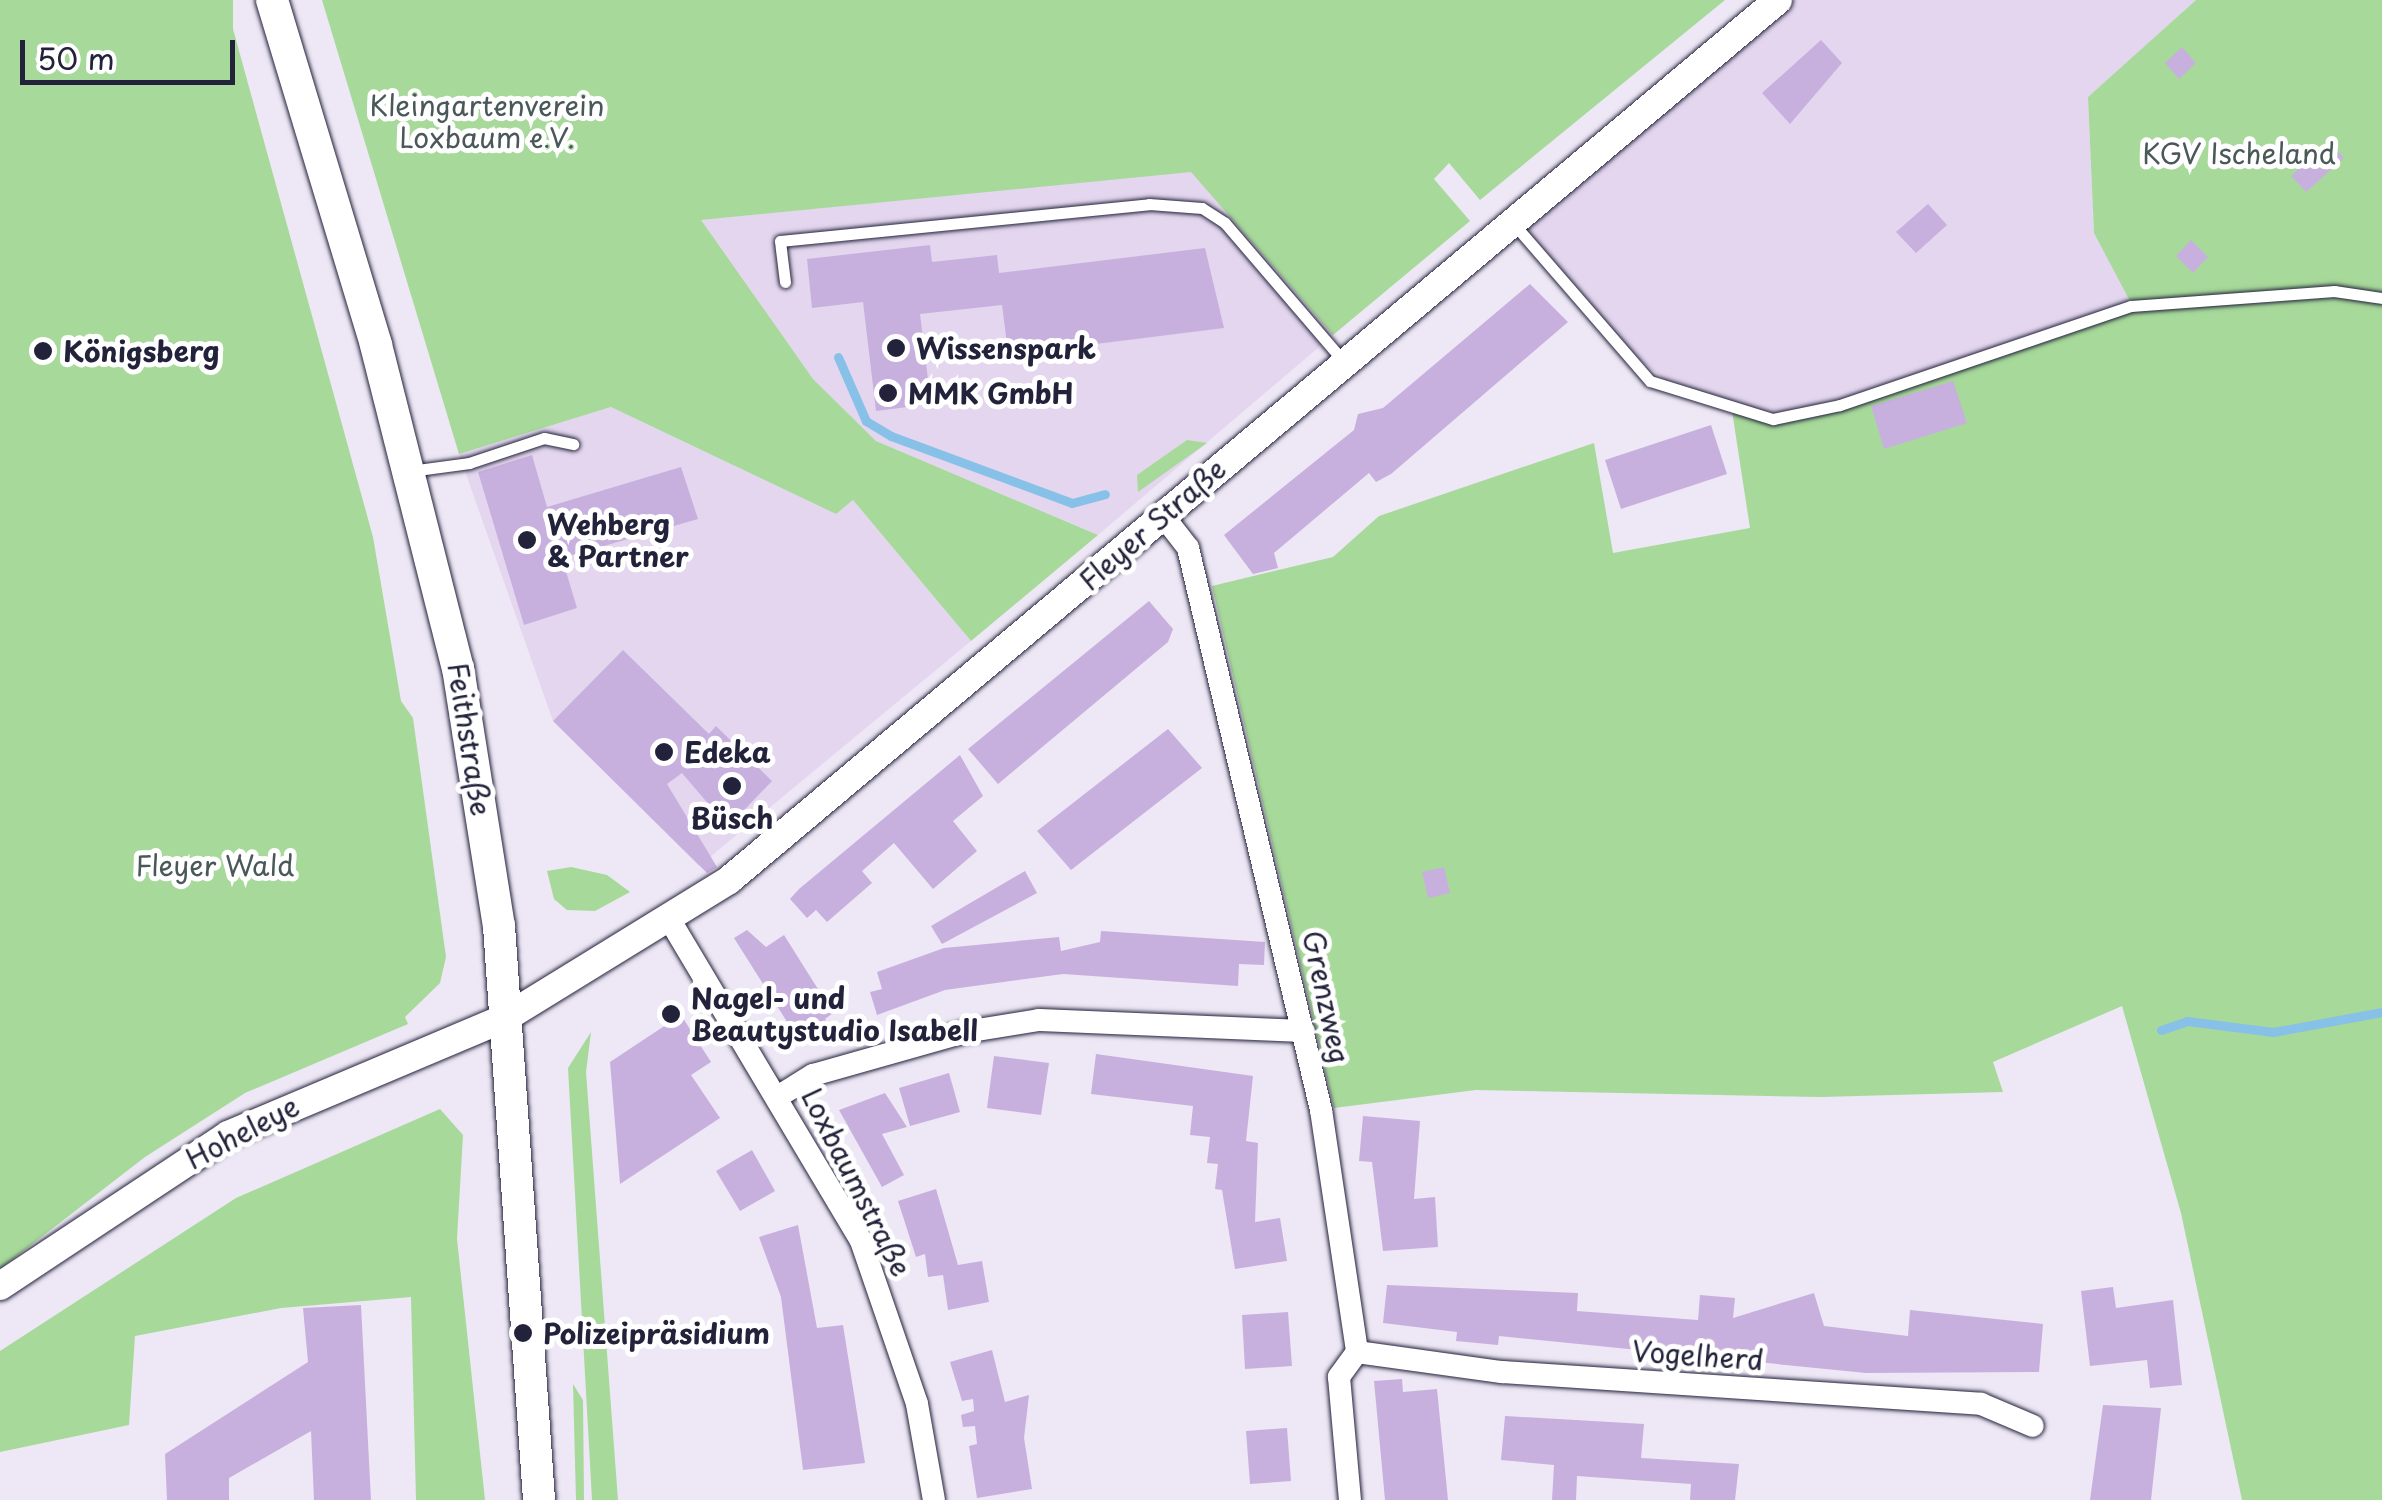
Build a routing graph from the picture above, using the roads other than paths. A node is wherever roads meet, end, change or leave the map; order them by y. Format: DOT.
graph roads {
  1 [pos="272,0"];
  2 [pos="1778,0"];
  3 [pos="1512,222"];
  4 [pos="785,282"];
  5 [pos="2382,298"];
  6 [pos="1346,365"];
  7 [pos="573,444"];
  8 [pos="410,471"];
  9 [pos="1164,517"];
  10 [pos="668,916"];
  11 [pos="505,1018"];
  12 [pos="1304,1032"];
  13 [pos="779,1096"];
  14 [pos="0,1286"];
  15 [pos="1356,1352"];
  16 [pos="2033,1426"];
  17 [pos="539,1500"];
  18 [pos="934,1500"];
  19 [pos="1350,1500"];
  1 -- 8 [label="main road, Feithstraße"];
  2 -- 3 [label="street, Fleyer Straße"];
  3 -- 5 [label="lane"];
  3 -- 6 [label="street, Fleyer Straße"];
  4 -- 6 [label="lane"];
  6 -- 9 [label="street, Fleyer Straße"];
  7 -- 8 [label="lane"];
  8 -- 11 [label="main road, Feithstraße"];
  9 -- 10 [label="street, Fleyer Straße"];
  9 -- 12 [label="street, Grenzweg"];
  10 -- 11 [label="street, Fleyer Straße"];
  10 -- 13 [label="street, Loxbaumstraße"];
  11 -- 14 [label="street, Hoheleye"];
  11 -- 17 [label="main road, Feithstraße"];
  12 -- 13 [label="street"];
  12 -- 15 [label="street, Grenzweg"];
  13 -- 18 [label="street, Loxbaumstraße"];
  15 -- 16 [label="street, Vogelherd"];
  15 -- 19 [label="street, Grenzweg"];
}
